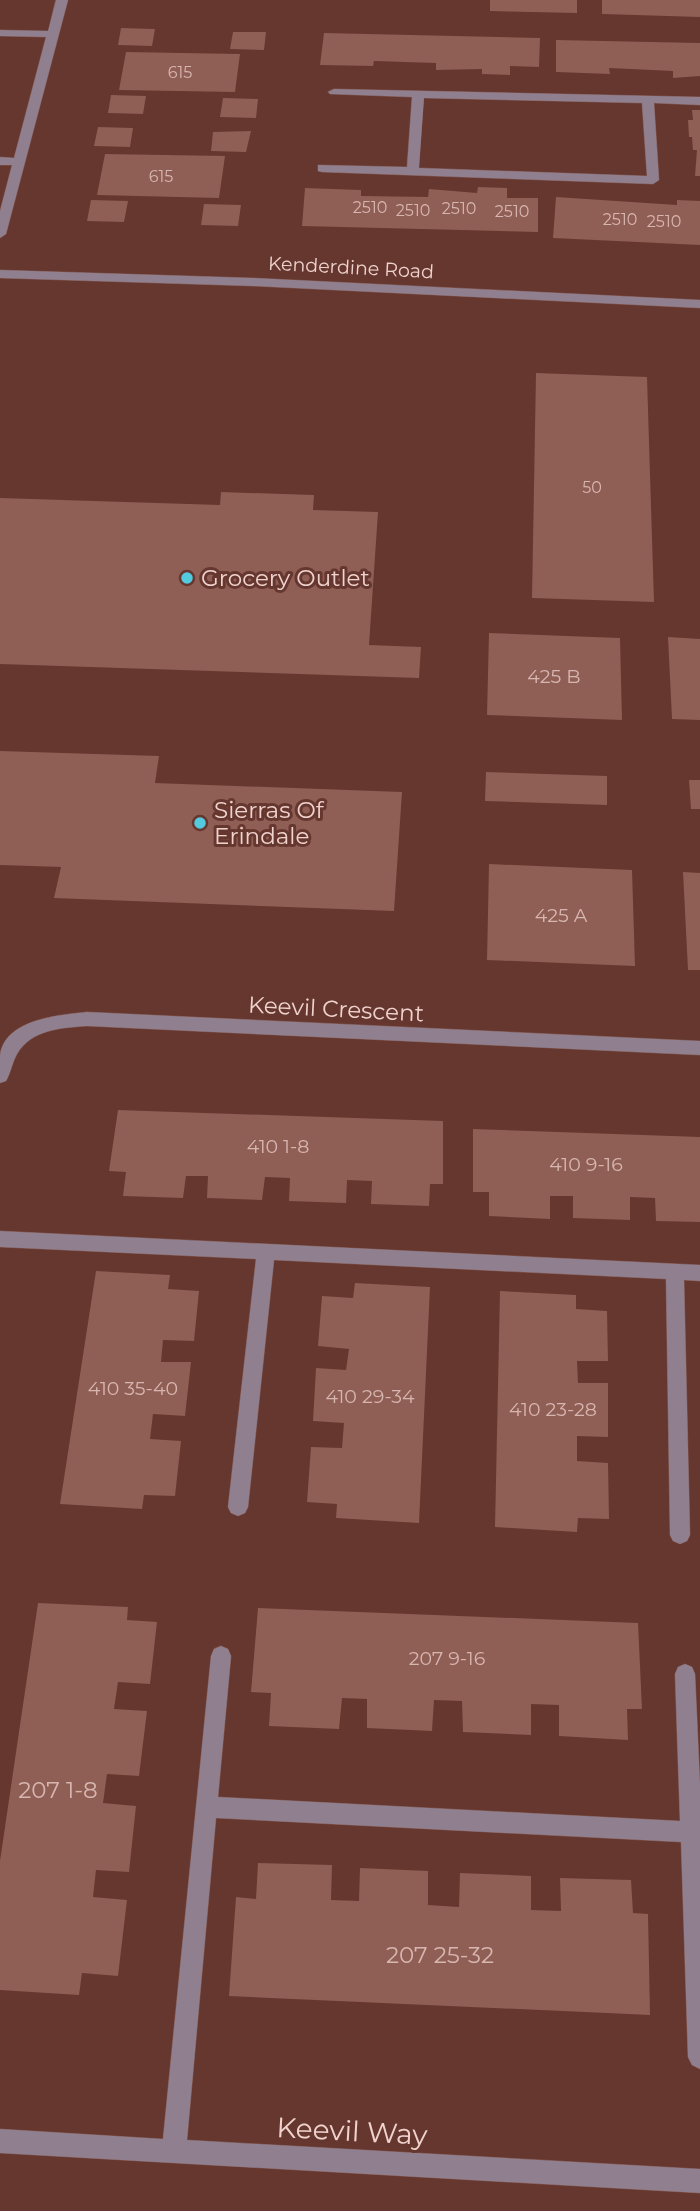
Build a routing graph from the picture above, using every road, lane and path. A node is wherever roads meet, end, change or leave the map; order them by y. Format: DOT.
graph roads {
  1 [pos="62,0"];
  2 [pos="0,33"];
  3 [pos="53,34"];
  4 [pos="334,92"];
  5 [pos="418,94"];
  6 [pos="648,100"];
  7 [pos="700,102"];
  8 [pos="0,161"];
  9 [pos="20,162"];
  10 [pos="322,168"];
  11 [pos="412,171"];
  12 [pos="0,234"];
  13 [pos="0,274"];
  14 [pos="700,304"];
  15 [pos="700,1048"];
  16 [pos="0,1076"];
  17 [pos="0,1239"];
  18 [pos="266,1252"];
  19 [pos="675,1272"];
  20 [pos="700,1273"];
  21 [pos="238,1507"];
  22 [pos="680,1535"];
  23 [pos="221,1656"];
  24 [pos="685,1674"];
  25 [pos="206,1807"];
  26 [pos="692,1832"];
  27 [pos="700,2057"];
  28 [pos="0,2141"];
  29 [pos="174,2151"];
  30 [pos="700,2181"];
  1 -- 3 [label="street"];
  2 -- 3 [label="street"];
  3 -- 9 [label="street"];
  4 -- 5 [label="street"];
  5 -- 6 [label="street"];
  5 -- 11 [label="street"];
  6 -- 7 [label="street"];
  6 -- 11 [label="street"];
  8 -- 9 [label="street"];
  9 -- 12 [label="street"];
  10 -- 11 [label="street"];
  13 -- 14 [label="street, Kenderdine Road"];
  15 -- 16 [label="street, Keevil Crescent"];
  17 -- 18 [label="street"];
  18 -- 19 [label="street"];
  18 -- 21 [label="street"];
  19 -- 20 [label="street"];
  19 -- 22 [label="street"];
  23 -- 25 [label="street"];
  24 -- 26 [label="street"];
  25 -- 26 [label="street"];
  25 -- 29 [label="street"];
  26 -- 27 [label="street"];
  28 -- 29 [label="street, Keevil Way"];
  29 -- 30 [label="street, Keevil Way"];
}
